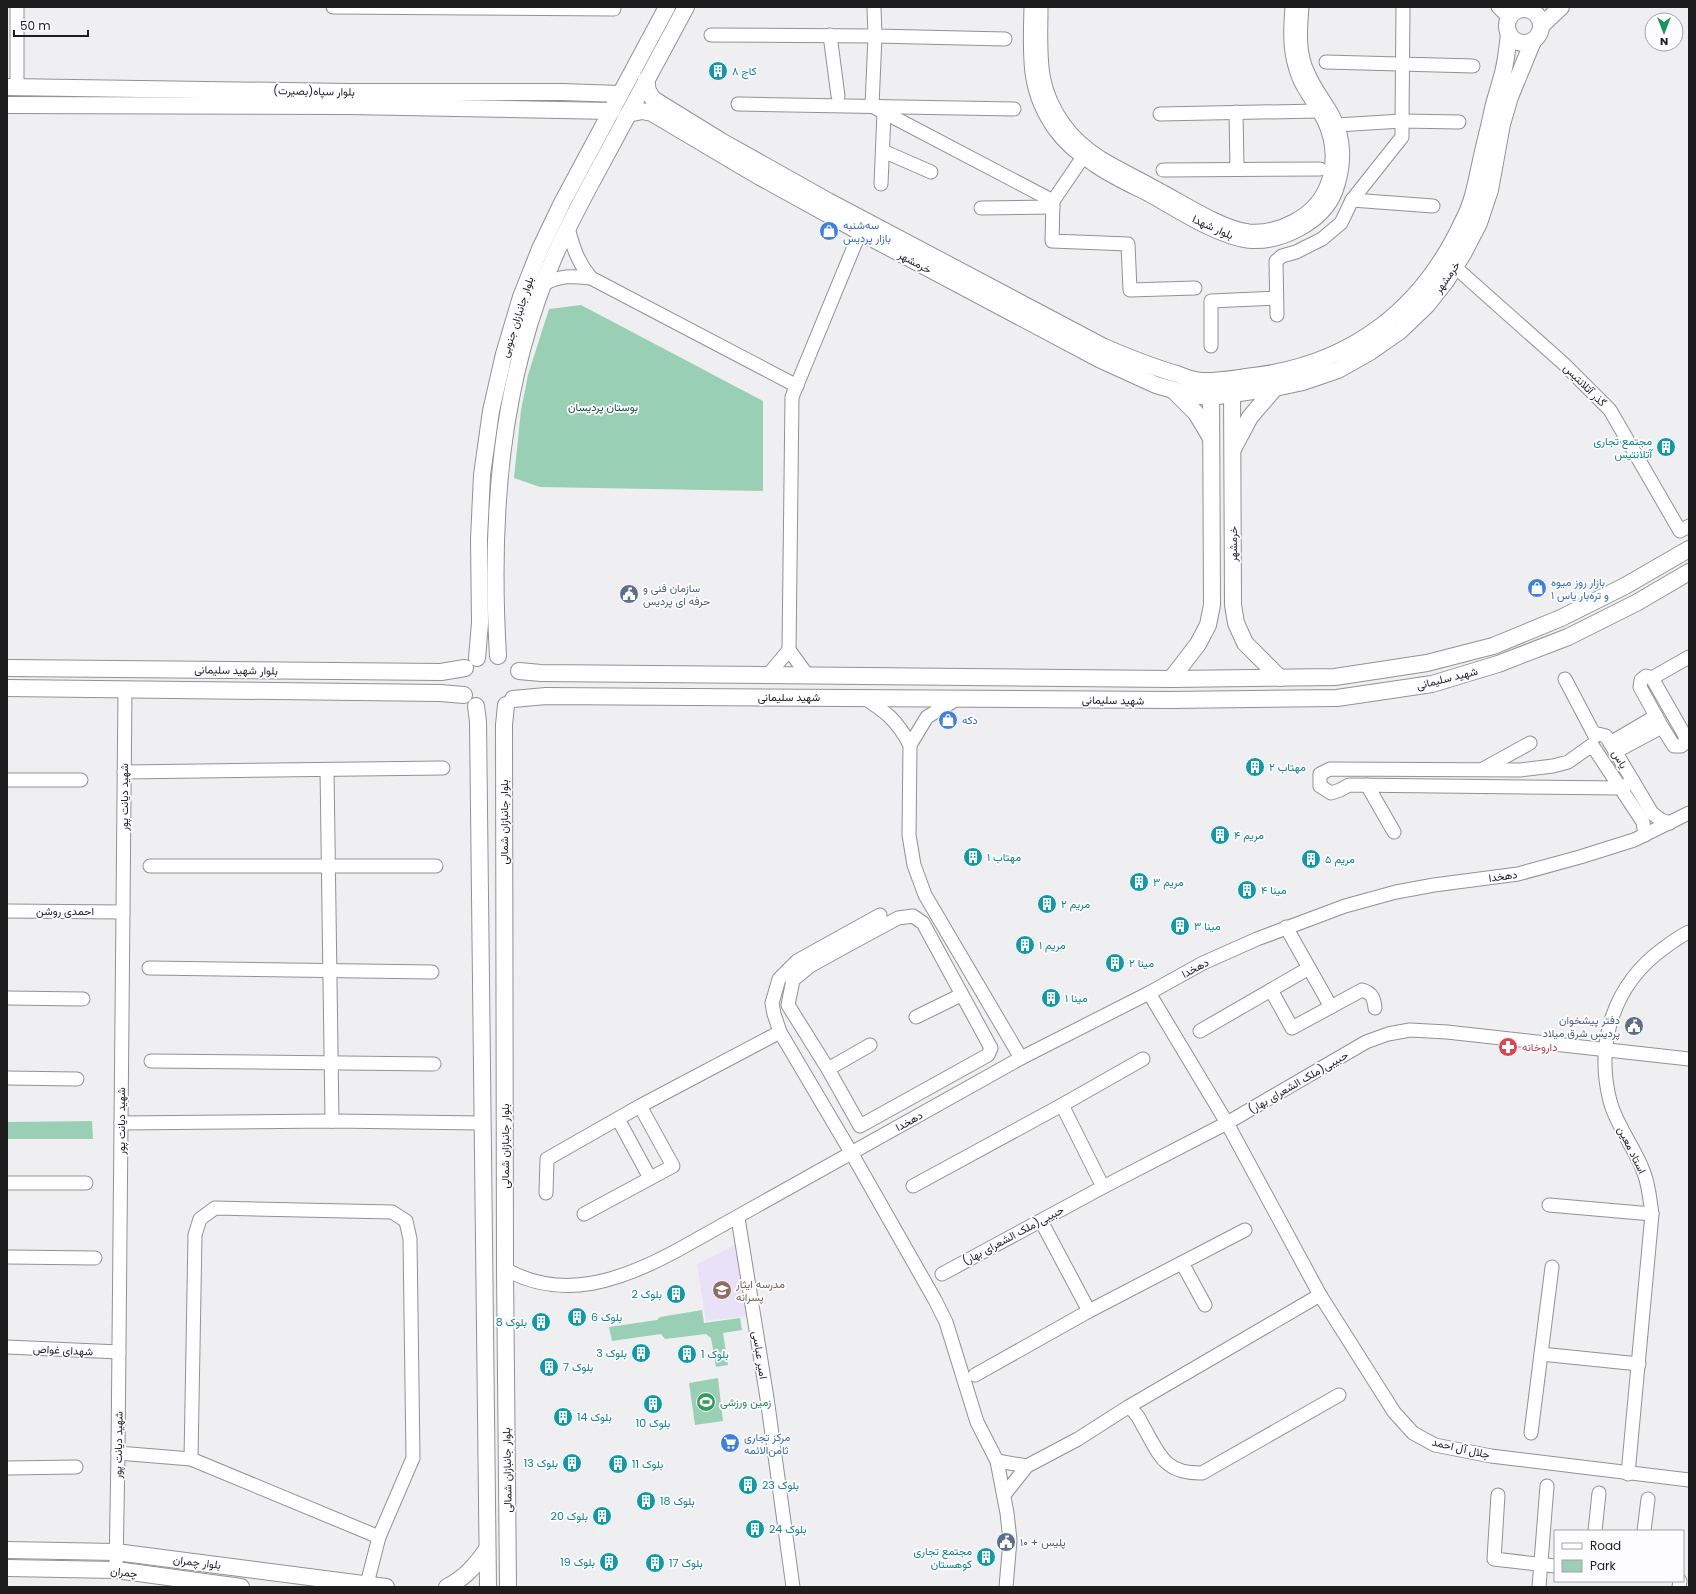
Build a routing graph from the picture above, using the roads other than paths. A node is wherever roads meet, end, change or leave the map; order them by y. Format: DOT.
graph roads {
  1 [pos="17,7"];
  2 [pos="333,7"];
  3 [pos="410,7"];
  4 [pos="667,7"];
  5 [pos="686,7"];
  6 [pos="874,7"];
  7 [pos="1031,7"];
  8 [pos="1041,7"];
  9 [pos="1292,7"];
  10 [pos="1302,7"];
  11 [pos="1403,7"];
  12 [pos="1498,7"];
  13 [pos="1561,7"];
  14 [pos="614,9"];
  15 [pos="1519,14"];
  16 [pos="1541,26"];
  17 [pos="711,35"];
  18 [pos="830,35"];
  19 [pos="875,36"];
  20 [pos="1005,39"];
  21 [pos="1533,41"];
  22 [pos="1326,62"];
  23 [pos="1402,64"];
  24 [pos="1473,66"];
  25 [pos="646,80"];
  26 [pos="12,87"];
  27 [pos="620,94"];
  28 [pos="1314,94"];
  29 [pos="838,96"];
  30 [pos="349,99"];
  31 [pos="738,104"];
  32 [pos="12,105"];
  33 [pos="650,105"];
  34 [pos="872,106"];
  35 [pos="1014,109"];
  36 [pos="612,111"];
  37 [pos="1318,111"];
  38 [pos="1236,112"];
  39 [pos="884,113"];
  40 [pos="628,114"];
  41 [pos="1160,114"];
  42 [pos="1402,122"];
  43 [pos="1459,122"];
  44 [pos="1332,126"];
  45 [pos="883,151"];
  46 [pos="1083,157"];
  47 [pos="1237,169"];
  48 [pos="1320,169"];
  49 [pos="1163,170"];
  50 [pos="931,172"];
  51 [pos="881,184"];
  52 [pos="1352,200"];
  53 [pos="1053,204"];
  54 [pos="1433,206"];
  55 [pos="981,208"];
  56 [pos="1192,213"];
  57 [pos="568,228"];
  58 [pos="860,232"];
  59 [pos="1455,267"];
  60 [pos="591,278"];
  61 [pos="544,284"];
  62 [pos="1195,288"];
  63 [pos="1276,298"];
  64 [pos="1277,315"];
  65 [pos="1211,346"];
  66 [pos="1211,380"];
  67 [pos="798,386"];
  68 [pos="1232,386"];
  69 [pos="1275,388"];
  70 [pos="1174,390"];
  71 [pos="1211,397"];
  72 [pos="1211,438"];
  73 [pos="1232,450"];
  74 [pos="1685,528"];
  75 [pos="1689,548"];
  76 [pos="1689,572"];
  77 [pos="789,650"];
  78 [pos="498,656"];
  79 [pos="1689,657"];
  80 [pos="471,663"];
  81 [pos="10,668"];
  82 [pos="519,671"];
  83 [pos="768,675"];
  84 [pos="808,676"];
  85 [pos="1280,678"];
  86 [pos="1652,678"];
  87 [pos="1171,679"];
  88 [pos="1565,679"];
  89 [pos="10,688"];
  90 [pos="125,689"];
  91 [pos="863,697"];
  92 [pos="959,698"];
  93 [pos="470,700"];
  94 [pos="510,702"];
  95 [pos="1659,721"];
  96 [pos="1688,740"];
  97 [pos="1530,743"];
  98 [pos="1610,744"];
  99 [pos="910,745"];
  100 [pos="443,768"];
  101 [pos="327,770"];
  102 [pos="1482,770"];
  103 [pos="124,772"];
  104 [pos="7,780"];
  105 [pos="81,780"];
  106 [pos="1633,782"];
  107 [pos="1367,785"];
  108 [pos="1621,788"];
  109 [pos="1689,813"];
  110 [pos="1670,823"];
  111 [pos="1394,832"];
  112 [pos="1645,835"];
  113 [pos="328,865"];
  114 [pos="150,866"];
  115 [pos="436,866"];
  116 [pos="7,911"];
  117 [pos="123,912"];
  118 [pos="880,915"];
  119 [pos="1286,927"];
  120 [pos="1689,932"];
  121 [pos="846,940"];
  122 [pos="149,968"];
  123 [pos="1309,968"];
  124 [pos="330,971"];
  125 [pos="432,972"];
  126 [pos="1271,990"];
  127 [pos="1149,993"];
  128 [pos="961,994"];
  129 [pos="7,998"];
  130 [pos="83,999"];
  131 [pos="1331,1007"];
  132 [pos="1375,1008"];
  133 [pos="916,1017"];
  134 [pos="1200,1031"];
  135 [pos="780,1032"];
  136 [pos="870,1045"];
  137 [pos="1605,1050"];
  138 [pos="1021,1058"];
  139 [pos="1143,1059"];
  140 [pos="1689,1059"];
  141 [pos="151,1061"];
  142 [pos="331,1064"];
  143 [pos="434,1064"];
  144 [pos="828,1069"];
  145 [pos="7,1078"];
  146 [pos="78,1079"];
  147 [pos="1062,1105"];
  148 [pos="640,1106"];
  149 [pos="618,1119"];
  150 [pos="332,1121"];
  151 [pos="121,1123"];
  152 [pos="482,1123"];
  153 [pos="1227,1123"];
  154 [pos="852,1154"];
  155 [pos="650,1178"];
  156 [pos="7,1183"];
  157 [pos="86,1183"];
  158 [pos="913,1186"];
  159 [pos="1103,1187"];
  160 [pos="546,1193"];
  161 [pos="1549,1205"];
  162 [pos="584,1214"];
  163 [pos="1652,1214"];
  164 [pos="738,1218"];
  165 [pos="1041,1220"];
  166 [pos="1245,1230"];
  167 [pos="7,1257"];
  168 [pos="95,1258"];
  169 [pos="1182,1263"];
  170 [pos="1552,1267"];
  171 [pos="505,1269"];
  172 [pos="942,1274"];
  173 [pos="1320,1295"];
  174 [pos="1205,1305"];
  175 [pos="1089,1311"];
  176 [pos="7,1347"];
  177 [pos="119,1352"];
  178 [pos="1541,1354"];
  179 [pos="1639,1364"];
  180 [pos="975,1375"];
  181 [pos="1339,1395"];
  182 [pos="1128,1407"];
  183 [pos="1531,1433"];
  184 [pos="118,1453"];
  185 [pos="192,1459"];
  186 [pos="997,1461"];
  187 [pos="1027,1466"];
  188 [pos="76,1467"];
  189 [pos="7,1468"];
  190 [pos="1628,1474"];
  191 [pos="1689,1480"];
  192 [pos="1547,1486"];
  193 [pos="1599,1493"];
  194 [pos="1004,1495"];
  195 [pos="1498,1495"];
  196 [pos="1648,1500"];
  197 [pos="1595,1530"];
  198 [pos="1644,1530"];
  199 [pos="379,1537"];
  200 [pos="487,1549"];
  201 [pos="7,1550"];
  202 [pos="116,1552"];
  203 [pos="1542,1564"];
  204 [pos="1554,1566"];
  205 [pos="7,1568"];
  206 [pos="507,1569"];
  207 [pos="116,1570"];
  208 [pos="367,1584"];
  209 [pos="241,1587"];
  210 [pos="386,1587"];
  211 [pos="447,1587"];
  212 [pos="488,1587"];
  213 [pos="508,1587"];
  214 [pos="515,1587"];
  215 [pos="794,1587"];
  216 [pos="1006,1587"];
  217 [pos="1539,1587"];
  1 -- 26 [label="street"];
  2 -- 3 [label="street"];
  3 -- 14 [label="street"];
  4 -- 27 [label="main road, بلوار جانبازان جنوبی"];
  5 -- 25 [label="main road, بلوار جانبازان جنوبی"];
  6 -- 19 [label="street"];
  7 -- 46 [label="street, بلوار شهدا"];
  8 -- 56 [label="street, بلوار شهدا"];
  9 -- 28 [label="street, بلوار شهدا"];
  10 -- 28 [label="street, بلوار شهدا"];
  11 -- 23 [label="street"];
  12 -- 15 [label="street"];
  13 -- 16 [label="main road"];
  15 -- 16 [label="main road"];
  15 -- 21 [label="main road"];
  15 -- 68 [label="main road, خرمشهر"];
  16 -- 21 [label="main road"];
  17 -- 18 [label="street"];
  18 -- 19 [label="street"];
  18 -- 29 [label="street"];
  19 -- 20 [label="street"];
  19 -- 34 [label="street"];
  21 -- 59 [label="main road, خرمشهر"];
  22 -- 23 [label="street"];
  23 -- 24 [label="street"];
  23 -- 42 [label="street"];
  25 -- 33 [label="main road"];
  25 -- 40 [label="main road, بلوار جانبازان جنوبی"];
  26 -- 30 [label="main road, بلوار سپاه(بصیرت)"];
  26 -- 32 [label="main road"];
  27 -- 30 [label="main road, بلوار سپاه(بصیرت)"];
  27 -- 36 [label="main road, بلوار جانبازان جنوبی"];
  28 -- 37 [label="street, بلوار شهدا"];
  28 -- 44 [label="street, بلوار شهدا"];
  30 -- 32 [label="main road, بلوار سپاه(بصیرت)"];
  30 -- 36 [label="main road, بلوار سپاه(بصیرت)"];
  31 -- 34 [label="street"];
  33 -- 40 [label="main road"];
  33 -- 58 [label="main road, خرمشهر"];
  33 -- 66 [label="main road, خرمشهر"];
  34 -- 35 [label="street"];
  34 -- 39 [label="street"];
  36 -- 80 [label="main road, بلوار جانبازان جنوبی"];
  37 -- 38 [label="street"];
  37 -- 44 [label="street, بلوار شهدا"];
  38 -- 41 [label="street"];
  38 -- 47 [label="street"];
  39 -- 45 [label="street"];
  39 -- 53 [label="street"];
  40 -- 57 [label="main road, بلوار جانبازان جنوبی"];
  42 -- 43 [label="street"];
  42 -- 44 [label="street"];
  42 -- 52 [label="street"];
  44 -- 56 [label="street, بلوار شهدا"];
  45 -- 50 [label="street"];
  45 -- 51 [label="street"];
  46 -- 53 [label="street"];
  46 -- 56 [label="street, بلوار شهدا"];
  47 -- 48 [label="street"];
  47 -- 49 [label="street"];
  52 -- 54 [label="street"];
  52 -- 63 [label="street"];
  53 -- 55 [label="street"];
  53 -- 62 [label="street"];
  57 -- 60 [label="street"];
  57 -- 61 [label="main road, بلوار جانبازان جنوبی"];
  58 -- 67 [label="street"];
  58 -- 70 [label="main road, خرمشهر"];
  59 -- 69 [label="main road, خرمشهر"];
  59 -- 74 [label="street, گذر آتلانتیس"];
  60 -- 61 [label="street"];
  60 -- 67 [label="street"];
  61 -- 78 [label="main road, بلوار جانبازان جنوبی"];
  63 -- 64 [label="street"];
  63 -- 65 [label="street"];
  66 -- 68 [label="main road, خرمشهر"];
  66 -- 71 [label="main road, خرمشهر"];
  67 -- 77 [label="street"];
  68 -- 69 [label="main road, خرمشهر"];
  68 -- 71 [label="main road, خرمشهر"];
  68 -- 73 [label="main road, خرمشهر"];
  69 -- 73 [label="main road"];
  70 -- 71 [label="main road, خرمشهر"];
  70 -- 72 [label="main road"];
  71 -- 72 [label="main road, خرمشهر"];
  72 -- 87 [label="main road, خرمشهر"];
  73 -- 85 [label="main road, خرمشهر"];
  75 -- 85 [label="main road, شهید سلیمانی"];
  76 -- 92 [label="main road, شهید سلیمانی"];
  77 -- 83 [label="street"];
  77 -- 84 [label="street"];
  78 -- 80 [label="main road"];
  78 -- 82 [label="main road"];
  79 -- 86 [label="street"];
  80 -- 81 [label="main road, بلوار شهید سلیمانی"];
  80 -- 93 [label="main road"];
  81 -- 89 [label="main road"];
  82 -- 83 [label="main road, شهید سلیمانی"];
  82 -- 94 [label="main road"];
  83 -- 84 [label="main road, شهید سلیمانی"];
  84 -- 87 [label="main road, شهید سلیمانی"];
  85 -- 87 [label="main road, شهید سلیمانی"];
  86 -- 95 [label="street"];
  86 -- 96 [label="street"];
  88 -- 98 [label="street"];
  89 -- 90 [label="main road, بلوار شهید سلیمانی"];
  90 -- 93 [label="main road, بلوار شهید سلیمانی"];
  90 -- 103 [label="street, شهید دیانت پور"];
  91 -- 92 [label="main road, شهید سلیمانی"];
  91 -- 94 [label="main road, شهید سلیمانی"];
  91 -- 99 [label="street"];
  92 -- 99 [label="street"];
  93 -- 94 [label="main road"];
  93 -- 152 [label="main road, بلوار جانبازان شمالی"];
  94 -- 171 [label="main road, بلوار جانبازان شمالی"];
  95 -- 96 [label="street"];
  95 -- 98 [label="street"];
  97 -- 102 [label="street"];
  98 -- 106 [label="street, یاس"];
  99 -- 138 [label="street"];
  100 -- 101 [label="street"];
  101 -- 103 [label="street"];
  101 -- 113 [label="street"];
  102 -- 107 [label="street"];
  102 -- 108 [label="street, یاس"];
  103 -- 117 [label="street, شهید دیانت پور"];
  104 -- 105 [label="street"];
  106 -- 108 [label="street"];
  106 -- 110 [label="street, یاس"];
  107 -- 108 [label="street"];
  107 -- 111 [label="street"];
  108 -- 112 [label="street, یاس"];
  109 -- 110 [label="street, دهخدا"];
  110 -- 112 [label="street, دهخدا"];
  112 -- 119 [label="street, دهخدا"];
  113 -- 114 [label="street"];
  113 -- 115 [label="street"];
  113 -- 124 [label="street"];
  116 -- 117 [label="street, احمدی روشن"];
  117 -- 151 [label="street, شهید دیانت پور"];
  118 -- 121 [label="street"];
  119 -- 123 [label="street"];
  119 -- 127 [label="street, دهخدا"];
  120 -- 137 [label="street, استاد معین"];
  121 -- 128 [label="street"];
  121 -- 135 [label="street"];
  121 -- 144 [label="street"];
  122 -- 124 [label="street"];
  123 -- 126 [label="street"];
  123 -- 131 [label="street"];
  124 -- 125 [label="street"];
  124 -- 142 [label="street"];
  126 -- 131 [label="street"];
  126 -- 134 [label="street"];
  127 -- 138 [label="street, دهخدا"];
  127 -- 153 [label="street, جلال آل احمد"];
  128 -- 133 [label="street"];
  128 -- 144 [label="street"];
  129 -- 130 [label="street"];
  131 -- 132 [label="street"];
  135 -- 148 [label="street"];
  135 -- 154 [label="street"];
  136 -- 144 [label="street"];
  137 -- 140 [label="street, حبیبی(ملک الشعرای بهار)"];
  137 -- 153 [label="street, حبیبی(ملک الشعرای بهار)"];
  137 -- 163 [label="street, استاد معین"];
  138 -- 154 [label="street, دهخدا"];
  139 -- 147 [label="street"];
  141 -- 142 [label="street"];
  142 -- 143 [label="street"];
  142 -- 150 [label="street"];
  145 -- 146 [label="street"];
  147 -- 158 [label="street"];
  147 -- 159 [label="street"];
  148 -- 149 [label="street"];
  148 -- 155 [label="street"];
  149 -- 155 [label="street"];
  149 -- 160 [label="street"];
  150 -- 151 [label="street"];
  150 -- 152 [label="street"];
  151 -- 177 [label="street, شهید دیانت پور"];
  152 -- 200 [label="main road, بلوار جانبازان شمالی"];
  153 -- 159 [label="street, حبیبی(ملک الشعرای بهار)"];
  153 -- 173 [label="street, جلال آل احمد"];
  154 -- 164 [label="street, دهخدا"];
  154 -- 186 [label="street"];
  155 -- 162 [label="street"];
  156 -- 157 [label="street"];
  159 -- 165 [label="street, حبیبی(ملک الشعرای بهار)"];
  161 -- 163 [label="street"];
  163 -- 179 [label="street, استاد معین"];
  164 -- 171 [label="street, دهخدا"];
  164 -- 215 [label="street, امیر عباسی"];
  165 -- 172 [label="street, حبیبی(ملک الشعرای بهار)"];
  165 -- 175 [label="street"];
  166 -- 169 [label="street"];
  167 -- 168 [label="street"];
  169 -- 174 [label="street"];
  169 -- 175 [label="street"];
  170 -- 178 [label="street"];
  171 -- 206 [label="main road, بلوار جانبازان شمالی"];
  173 -- 182 [label="street"];
  173 -- 190 [label="street, جلال آل احمد"];
  175 -- 180 [label="street"];
  176 -- 177 [label="street, شهدای غواص"];
  177 -- 184 [label="street, شهید دیانت پور"];
  178 -- 179 [label="street"];
  178 -- 183 [label="street"];
  179 -- 190 [label="street, استاد معین"];
  181 -- 182 [label="street"];
  182 -- 187 [label="street"];
  184 -- 185 [label="street"];
  184 -- 202 [label="street, شهید دیانت پور"];
  185 -- 199 [label="street"];
  185 -- 199 [label="street"];
  186 -- 187 [label="street"];
  186 -- 194 [label="street"];
  187 -- 194 [label="street"];
  188 -- 189 [label="street"];
  190 -- 191 [label="street, جلال آل احمد"];
  192 -- 203 [label="street"];
  193 -- 197 [label="street"];
  194 -- 216 [label="street"];
  195 -- 203 [label="street"];
  196 -- 198 [label="street"];
  199 -- 208 [label="street"];
  200 -- 211 [label="main road"];
  200 -- 212 [label="main road, بلوار جانبازان شمالی"];
  201 -- 202 [label="main road, بلوار چمران"];
  202 -- 207 [label="street, شهید دیانت پور"];
  202 -- 208 [label="main road, بلوار چمران"];
  203 -- 204 [label="street"];
  203 -- 217 [label="street"];
  205 -- 207 [label="main road, چمران"];
  206 -- 213 [label="main road, بلوار جانبازان شمالی"];
  206 -- 214 [label="main road"];
  207 -- 209 [label="main road, چمران"];
  208 -- 210 [label="main road, بلوار چمران"];
}
